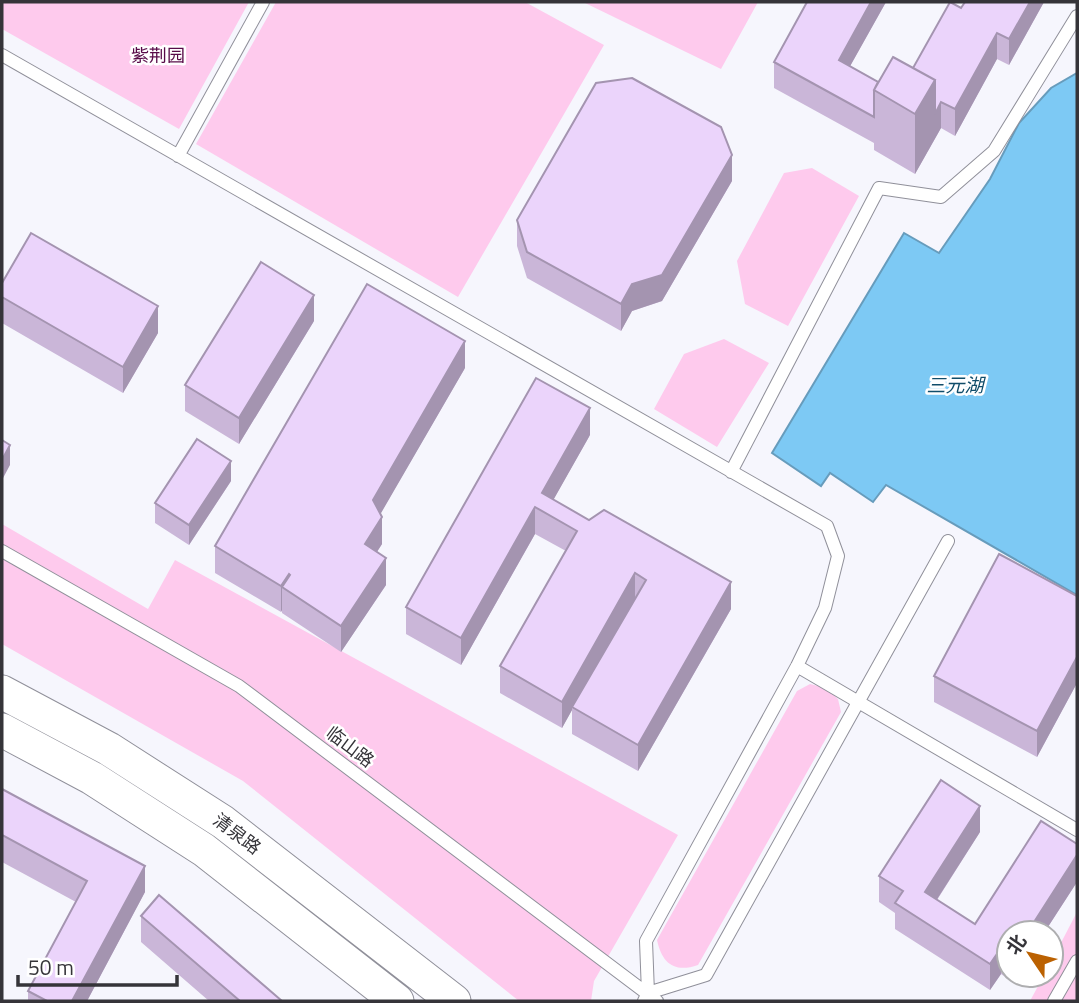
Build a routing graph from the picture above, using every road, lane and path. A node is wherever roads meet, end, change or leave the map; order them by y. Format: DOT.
graph roads {
  1 [pos="263,2"];
  2 [pos="1077,16"];
  3 [pos="2,55"];
  4 [pos="178,156"];
  5 [pos="732,472"];
  6 [pos="948,541"];
  7 [pos="2,551"];
  8 [pos="797,666"];
  9 [pos="2,692"];
  10 [pos="859,702"];
  11 [pos="2,730"];
  12 [pos="1077,830"];
  13 [pos="1077,961"];
  14 [pos="389,997"];
  15 [pos="650,999"];
  16 [pos="454,1001"];
  17 [pos="1054,1001"];
  1 -- 4 [label="lane"];
  2 -- 5 [label="lane"];
  3 -- 4 [label="lane"];
  4 -- 5 [label="lane"];
  5 -- 8 [label="lane"];
  6 -- 10 [label="lane"];
  7 -- 15 [label="lane, 临山路"];
  8 -- 10 [label="lane"];
  8 -- 15 [label="lane"];
  9 -- 16 [label="main road, 清泉路"];
  10 -- 12 [label="lane"];
  10 -- 15 [label="lane"];
  11 -- 14 [label="main road, 清泉路"];
  13 -- 17 [label="lane"];
}
